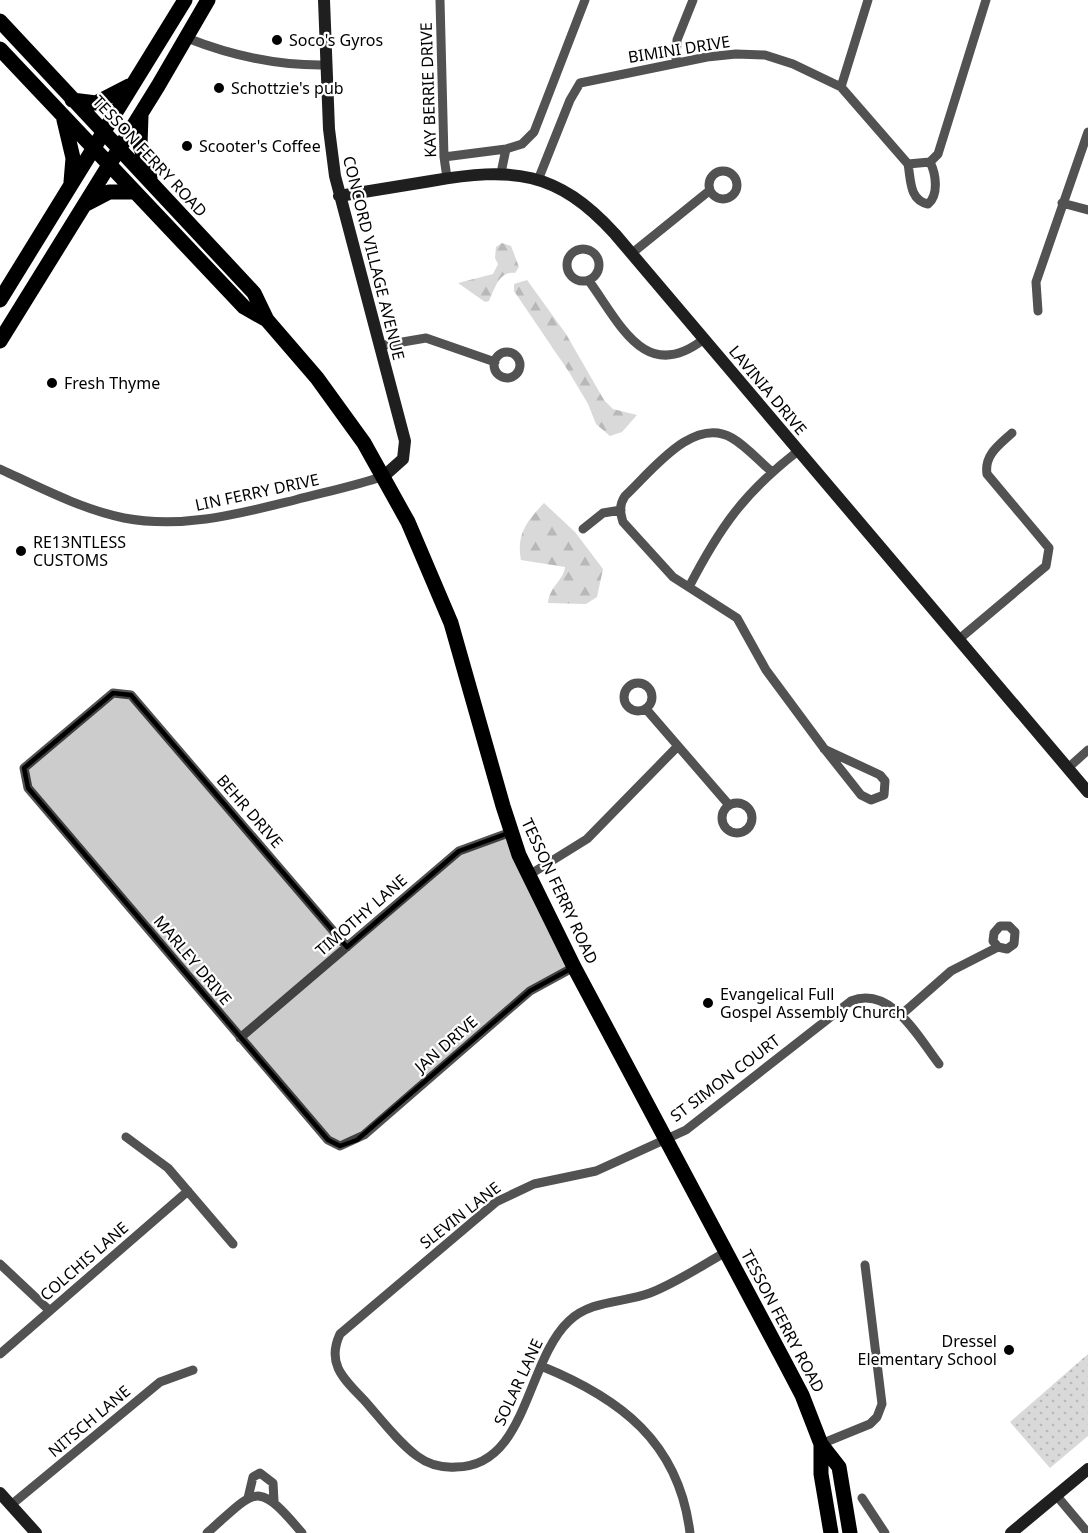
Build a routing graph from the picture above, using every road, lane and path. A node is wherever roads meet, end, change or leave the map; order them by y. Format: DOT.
graph roads {
  1 [pos="185,0"];
  2 [pos="208,0"];
  3 [pos="324,0"];
  4 [pos="440,0"];
  5 [pos="585,0"];
  6 [pos="693,0"];
  7 [pos="868,0"];
  8 [pos="986,0"];
  9 [pos="0,21"];
  10 [pos="187,38"];
  11 [pos="0,49"];
  12 [pos="676,61"];
  13 [pos="327,65"];
  14 [pos="134,83"];
  15 [pos="841,87"];
  16 [pos="72,100"];
  17 [pos="141,114"];
  18 [pos="63,117"];
  19 [pos="103,132"];
  20 [pos="1088,132"];
  21 [pos="93,149"];
  22 [pos="119,149"];
  23 [pos="506,149"];
  24 [pos="444,157"];
  25 [pos="925,163"];
  26 [pos="908,164"];
  27 [pos="109,166"];
  28 [pos="501,173"];
  29 [pos="447,178"];
  30 [pos="538,180"];
  31 [pos="152,183"];
  32 [pos="70,185"];
  33 [pos="710,191"];
  34 [pos="134,192"];
  35 [pos="339,196"];
  36 [pos="1062,203"];
  37 [pos="84,206"];
  38 [pos="1088,210"];
  39 [pos="631,254"];
  40 [pos="589,281"];
  41 [pos="0,300"];
  42 [pos="1038,311"];
  43 [pos="267,320"];
  44 [pos="704,339"];
  45 [pos="0,341"];
  46 [pos="379,346"];
  47 [pos="495,362"];
  48 [pos="1011,433"];
  49 [pos="798,452"];
  50 [pos="0,469"];
  51 [pos="771,472"];
  52 [pos="384,476"];
  53 [pos="621,510"];
  54 [pos="584,529"];
  55 [pos="689,587"];
  56 [pos="958,640"];
  57 [pos="131,694"];
  58 [pos="646,709"];
  59 [pos="677,747"];
  60 [pos="824,749"];
  61 [pos="1088,750"];
  62 [pos="1068,768"];
  63 [pos="1088,792"];
  64 [pos="729,805"];
  65 [pos="511,832"];
  66 [pos="529,875"];
  67 [pos="347,947"];
  68 [pos="998,947"];
  69 [pos="574,967"];
  70 [pos="901,1015"];
  71 [pos="240,1038"];
  72 [pos="939,1064"];
  73 [pos="126,1137"];
  74 [pos="666,1139"];
  75 [pos="340,1146"];
  76 [pos="188,1191"];
  77 [pos="233,1244"];
  78 [pos="726,1252"];
  79 [pos="0,1264"];
  80 [pos="865,1265"];
  81 [pos="51,1311"];
  82 [pos="0,1354"];
  83 [pos="541,1366"];
  84 [pos="193,1370"];
  85 [pos="821,1444"];
  86 [pos="468,1467"];
  87 [pos="1088,1468"];
  88 [pos="1056,1495"];
  89 [pos="3,1498"];
  90 [pos="248,1498"];
  91 [pos="862,1498"];
  92 [pos="274,1501"];
  93 [pos="36,1533"];
  94 [pos="207,1533"];
  95 [pos="302,1533"];
  96 [pos="690,1533"];
  97 [pos="831,1533"];
  98 [pos="850,1533"];
  99 [pos="885,1533"];
  100 [pos="1011,1533"];
  101 [pos="1088,1533"];
  1 -- 14 [label="main road"];
  2 -- 10 [label="main road"];
  3 -- 13 [label="street, CONCORD VILLAGE AVENUE"];
  4 -- 24 [label="street, KAY BERRIE DRIVE"];
  5 -- 23 [label="street"];
  6 -- 12 [label="street"];
  7 -- 15 [label="street"];
  8 -- 25 [label="street"];
  9 -- 16 [label="main road, TESSON FERRY ROAD"];
  10 -- 13 [label="street"];
  10 -- 17 [label="main road"];
  11 -- 18 [label="main road, TESSON FERRY ROAD"];
  12 -- 15 [label="street, BIMINI DRIVE"];
  12 -- 30 [label="street, BIMINI DRIVE"];
  13 -- 35 [label="street, CONCORD VILLAGE AVENUE"];
  14 -- 16 [label="main road"];
  14 -- 19 [label="main road"];
  15 -- 26 [label="street, BIMINI DRIVE"];
  16 -- 19 [label="main road, TESSON FERRY ROAD"];
  17 -- 22 [label="main road"];
  17 -- 31 [label="main road"];
  18 -- 21 [label="main road, TESSON FERRY ROAD"];
  18 -- 32 [label="main road"];
  19 -- 21 [label="main road"];
  19 -- 22 [label="main road, TESSON FERRY ROAD"];
  20 -- 36 [label="street"];
  21 -- 27 [label="main road, TESSON FERRY ROAD"];
  21 -- 32 [label="main road"];
  22 -- 27 [label="main road"];
  22 -- 31 [label="main road, TESSON FERRY ROAD"];
  23 -- 24 [label="street"];
  23 -- 28 [label="street"];
  24 -- 29 [label="street, KAY BERRIE DRIVE"];
  25 -- 26 [label="street"];
  25 -- 26 [label="street"];
  27 -- 34 [label="main road, TESSON FERRY ROAD"];
  27 -- 37 [label="main road"];
  28 -- 29 [label="street, LAVINIA DRIVE"];
  28 -- 30 [label="street, LAVINIA DRIVE"];
  29 -- 35 [label="street, LAVINIA DRIVE"];
  30 -- 39 [label="street, LAVINIA DRIVE"];
  31 -- 43 [label="main road, TESSON FERRY ROAD"];
  32 -- 41 [label="main road"];
  33 -- 39 [label="street"];
  34 -- 37 [label="main road"];
  34 -- 43 [label="main road, TESSON FERRY ROAD"];
  35 -- 46 [label="street, CONCORD VILLAGE AVENUE"];
  36 -- 38 [label="street"];
  36 -- 42 [label="street"];
  37 -- 45 [label="main road"];
  39 -- 44 [label="street, LAVINIA DRIVE"];
  40 -- 44 [label="street"];
  43 -- 52 [label="main road, TESSON FERRY ROAD"];
  44 -- 49 [label="street, LAVINIA DRIVE"];
  46 -- 47 [label="street"];
  46 -- 52 [label="street, CONCORD VILLAGE AVENUE"];
  48 -- 56 [label="street"];
  49 -- 51 [label="street"];
  49 -- 56 [label="street, LAVINIA DRIVE"];
  50 -- 52 [label="street, LIN FERRY DRIVE"];
  51 -- 53 [label="street"];
  51 -- 55 [label="street"];
  52 -- 65 [label="main road, TESSON FERRY ROAD"];
  53 -- 54 [label="street"];
  53 -- 55 [label="street"];
  55 -- 60 [label="street"];
  56 -- 62 [label="street, LAVINIA DRIVE"];
  57 -- 67 [label="street, BEHR DRIVE"];
  57 -- 71 [label="street, MARLEY DRIVE"];
  58 -- 59 [label="street"];
  59 -- 64 [label="street"];
  59 -- 66 [label="street"];
  60 -- 60 [label="street"];
  61 -- 62 [label="street"];
  62 -- 63 [label="street, LAVINIA DRIVE"];
  65 -- 66 [label="main road, TESSON FERRY ROAD"];
  65 -- 67 [label="street, TIMOTHY LANE"];
  66 -- 69 [label="main road, TESSON FERRY ROAD"];
  67 -- 71 [label="street, TIMOTHY LANE"];
  68 -- 70 [label="street"];
  69 -- 74 [label="main road, TESSON FERRY ROAD"];
  69 -- 75 [label="street, JAN DRIVE"];
  70 -- 72 [label="street, ST SIMON COURT"];
  70 -- 74 [label="street, ST SIMON COURT"];
  71 -- 75 [label="street, MARLEY DRIVE"];
  73 -- 76 [label="street"];
  74 -- 78 [label="main road, TESSON FERRY ROAD"];
  74 -- 86 [label="street, SLEVIN LANE"];
  76 -- 77 [label="street"];
  76 -- 81 [label="street, COLCHIS LANE"];
  78 -- 83 [label="street, SOLAR LANE"];
  78 -- 85 [label="main road, TESSON FERRY ROAD"];
  79 -- 81 [label="street"];
  80 -- 85 [label="street"];
  81 -- 82 [label="street, COLCHIS LANE"];
  83 -- 86 [label="street, SOLAR LANE"];
  83 -- 96 [label="street"];
  84 -- 89 [label="street, NITSCH LANE"];
  85 -- 97 [label="main road, TESSON FERRY ROAD"];
  85 -- 98 [label="main road, TESSON FERRY ROAD"];
  87 -- 88 [label="street"];
  88 -- 100 [label="street"];
  88 -- 101 [label="street"];
  89 -- 93 [label="street"];
  90 -- 92 [label="street"];
  90 -- 92 [label="street"];
  90 -- 94 [label="street"];
  91 -- 99 [label="street"];
  92 -- 95 [label="street"];
}
